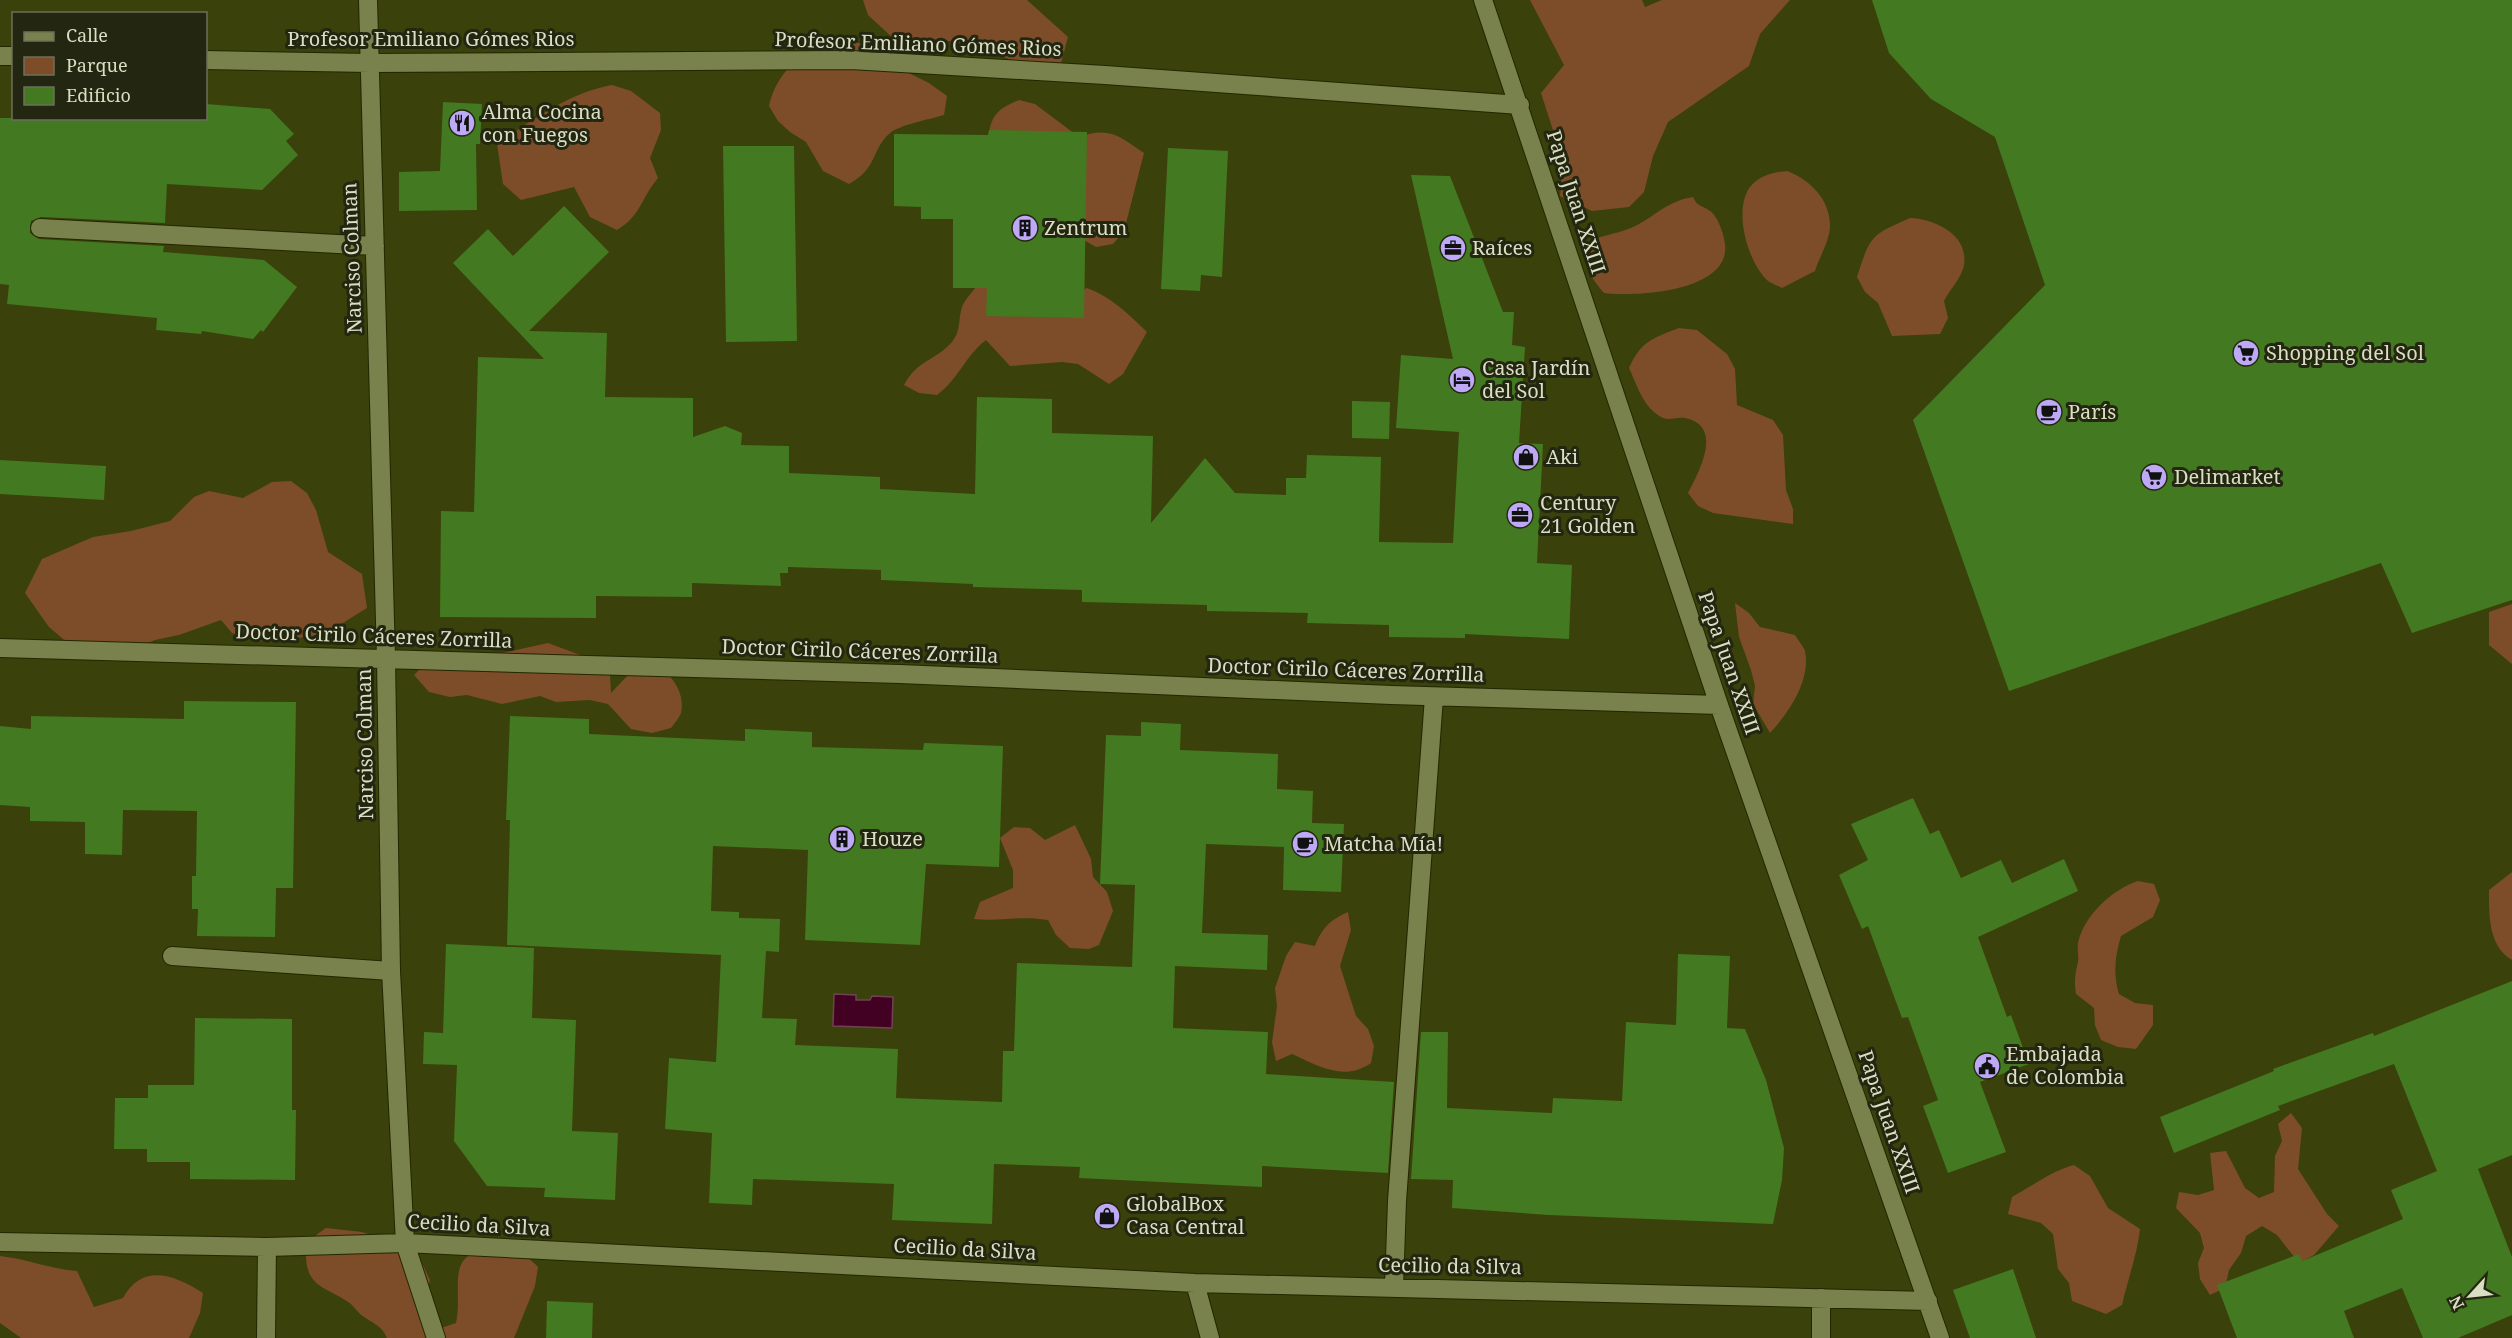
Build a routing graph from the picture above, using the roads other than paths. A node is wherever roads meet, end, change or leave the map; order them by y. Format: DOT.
graph roads {
  1 [pos="368,0"];
  2 [pos="1483,0"];
  3 [pos="207,60"];
  4 [pos="370,63"];
  5 [pos="1520,105"];
  6 [pos="40,228"];
  7 [pos="375,246"];
  8 [pos="0,648"];
  9 [pos="386,658"];
  10 [pos="1434,696"];
  11 [pos="1719,705"];
  12 [pos="172,956"];
  13 [pos="391,971"];
  14 [pos="0,1242"];
  15 [pos="405,1243"];
  16 [pos="267,1247"];
  17 [pos="1195,1282"];
  18 [pos="1395,1287"];
  19 [pos="1821,1298"];
  20 [pos="1928,1300"];
  21 [pos="266,1338"];
  22 [pos="436,1338"];
  23 [pos="1210,1338"];
  24 [pos="1821,1338"];
  25 [pos="1940,1338"];
  1 -- 4 [label="street, Narciso Colman"];
  2 -- 5 [label="street, Papa Juan XXIII"];
  3 -- 4 [label="street, Profesor Emiliano Gómes Rios"];
  4 -- 5 [label="street, Profesor Emiliano Gómes Rios"];
  4 -- 7 [label="street, Narciso Colman"];
  5 -- 11 [label="street, Papa Juan XXIII"];
  6 -- 7 [label="street"];
  7 -- 9 [label="street, Narciso Colman"];
  8 -- 9 [label="street, Doctor Cirilo Cáceres Zorrilla"];
  9 -- 10 [label="street, Doctor Cirilo Cáceres Zorrilla"];
  9 -- 13 [label="street, Narciso Colman"];
  10 -- 11 [label="street, Doctor Cirilo Cáceres Zorrilla"];
  10 -- 18 [label="street"];
  11 -- 20 [label="street, Papa Juan XXIII"];
  12 -- 13 [label="street"];
  13 -- 15 [label="street, Narciso Colman"];
  14 -- 16 [label="street, Cecilio da Silva"];
  15 -- 16 [label="street, Cecilio da Silva"];
  15 -- 17 [label="street, Cecilio da Silva"];
  15 -- 22 [label="street, Narciso Colman"];
  16 -- 21 [label="street"];
  17 -- 18 [label="street, Cecilio da Silva"];
  17 -- 23 [label="street"];
  18 -- 19 [label="street, Cecilio da Silva"];
  19 -- 20 [label="street, Cecilio da Silva"];
  19 -- 24 [label="street"];
  20 -- 25 [label="street, Papa Juan XXIII"];
}
